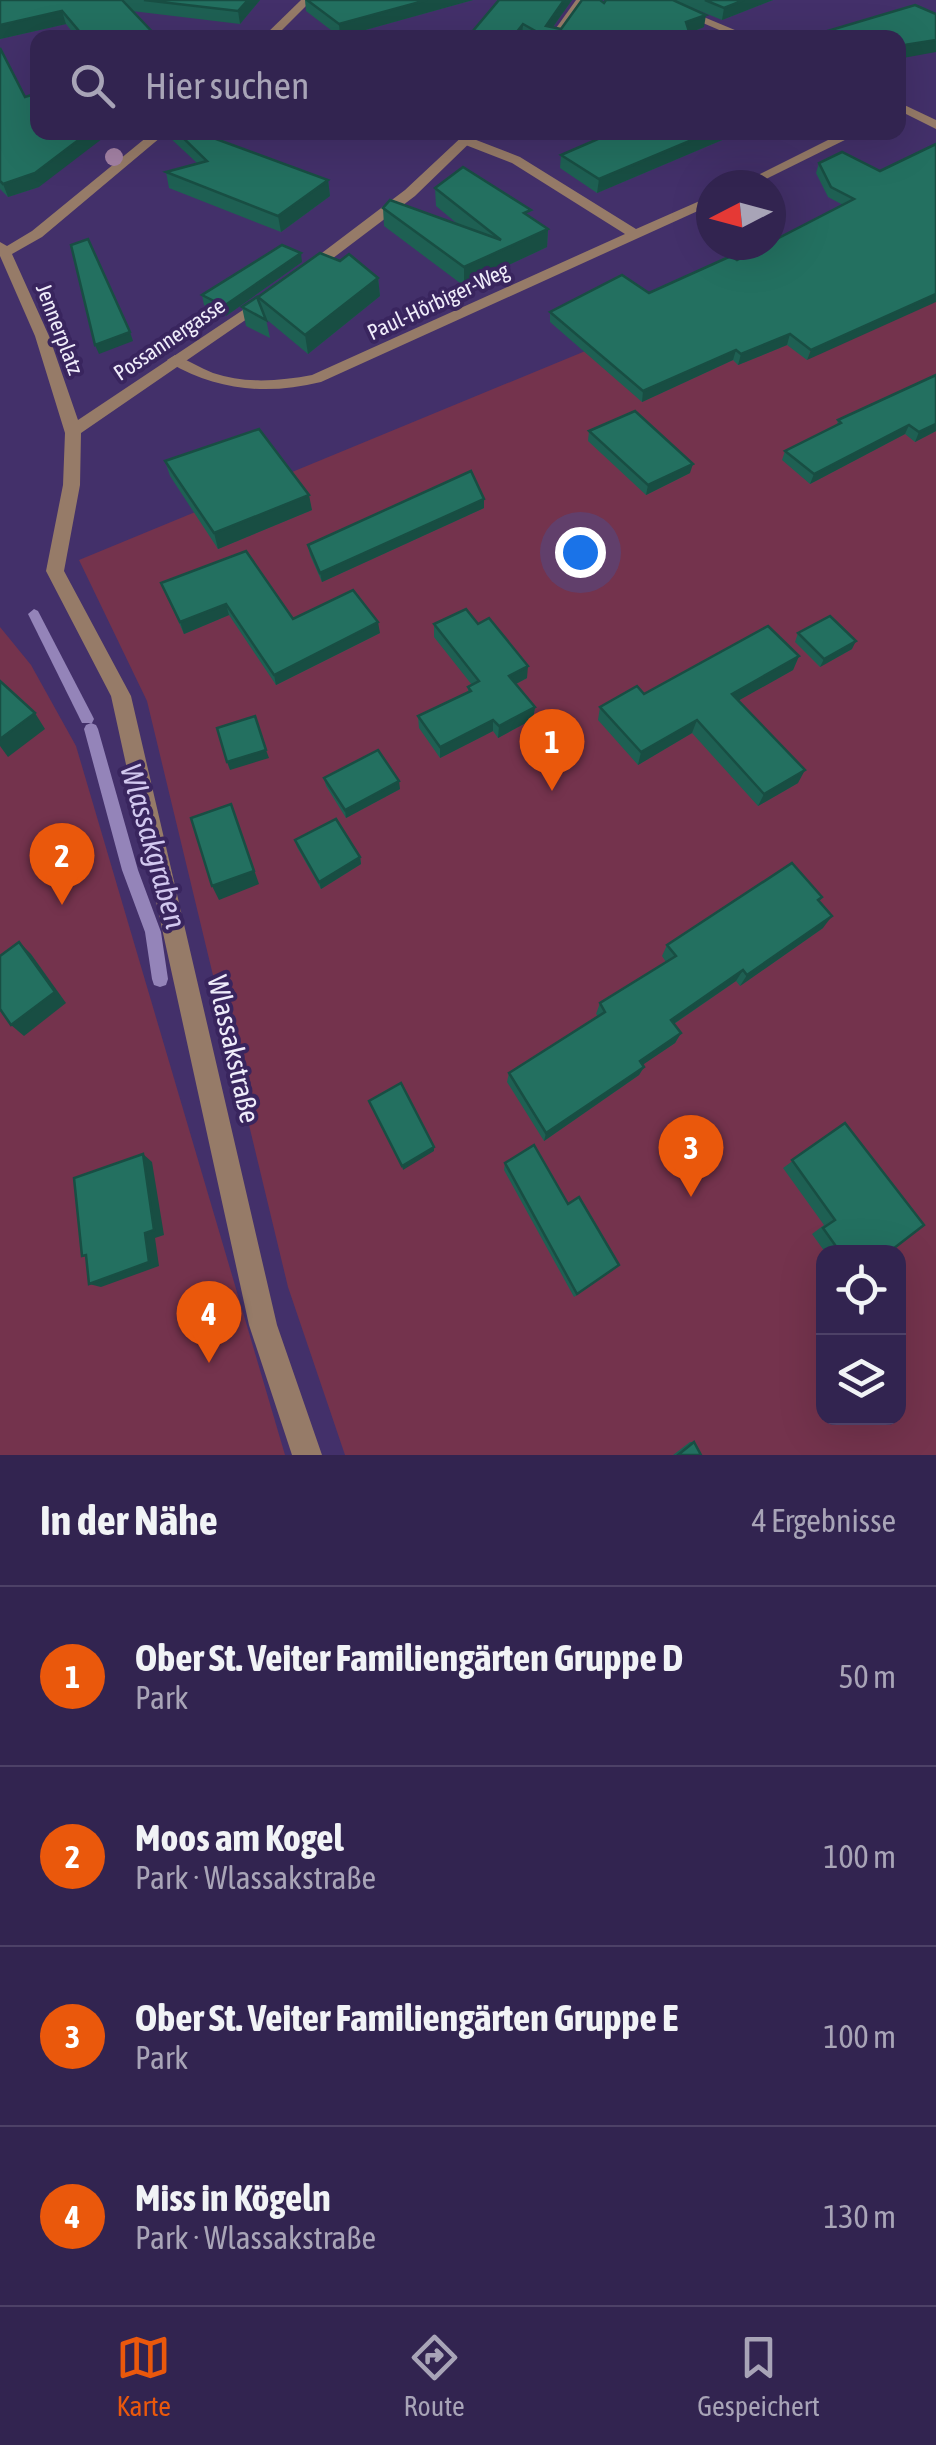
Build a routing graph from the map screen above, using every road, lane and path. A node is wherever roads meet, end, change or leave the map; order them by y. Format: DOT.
graph roads {
  1 [pos="307,0"];
  2 [pos="580,0"];
  3 [pos="654,0"];
  4 [pos="275,30"];
  5 [pos="559,30"];
  6 [pos="729,30"];
  7 [pos="906,111"];
  8 [pos="936,125"];
  9 [pos="150,140"];
  10 [pos="468,140"];
  11 [pos="477,140"];
  12 [pos="839,140"];
  13 [pos="776,170"];
  14 [pos="696,207"];
  15 [pos="634,234"];
  16 [pos="3,249"];
  17 [pos="176,360"];
  18 [pos="73,430"];
  19 [pos="307,1455"];
  1 -- 4 [label="street"];
  2 -- 5 [label="street"];
  3 -- 6 [label="street"];
  7 -- 8 [label="street"];
  9 -- 16 [label="street"];
  10 -- 17 [label="street, Possannergasse"];
  11 -- 15 [label="street"];
  12 -- 13 [label="street"];
  14 -- 15 [label="street, Paul-Hörbiger-Weg"];
  15 -- 17 [label="street, Paul-Hörbiger-Weg"];
  16 -- 18 [label="street, Jennerplatz"];
  17 -- 18 [label="street, Possannergasse"];
  18 -- 19 [label="street, Wlassakstraße"];
}
